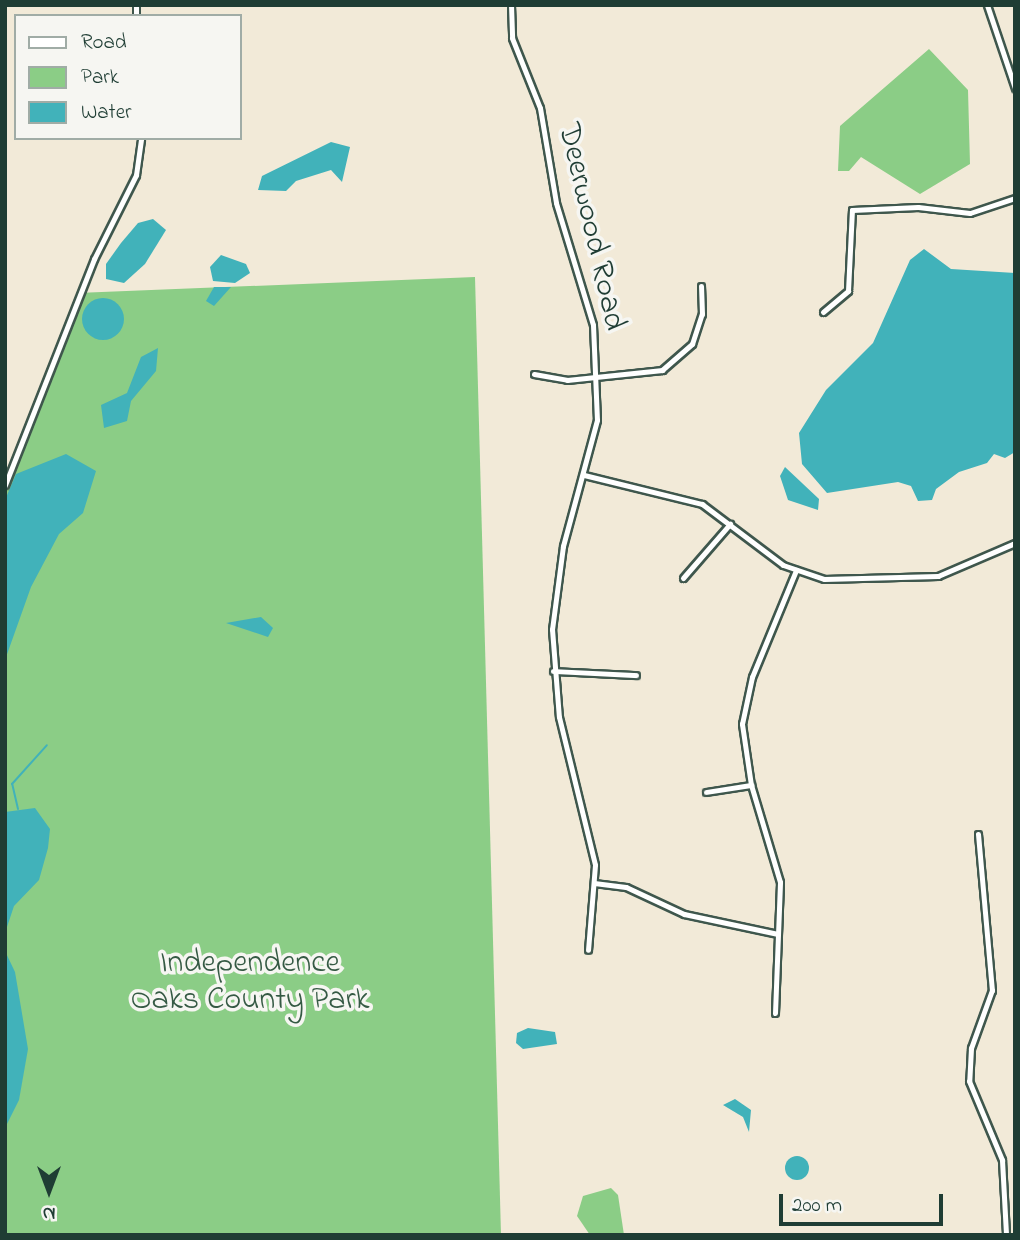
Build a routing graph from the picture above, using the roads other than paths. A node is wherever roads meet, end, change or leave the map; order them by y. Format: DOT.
graph roads {
  1 [pos="511,5"];
  2 [pos="987,5"];
  3 [pos="1015,88"];
  4 [pos="141,140"];
  5 [pos="1015,198"];
  6 [pos="701,286"];
  7 [pos="823,312"];
  8 [pos="534,374"];
  9 [pos="596,379"];
  10 [pos="584,475"];
  11 [pos="5,485"];
  12 [pos="730,524"];
  13 [pos="1015,543"];
  14 [pos="796,570"];
  15 [pos="683,578"];
  16 [pos="553,671"];
  17 [pos="636,674"];
  18 [pos="751,785"];
  19 [pos="706,792"];
  20 [pos="978,834"];
  21 [pos="594,883"];
  22 [pos="778,934"];
  23 [pos="588,950"];
  24 [pos="775,1013"];
  25 [pos="1006,1235"];
  1 -- 9 [label="street, Deerwood Road"];
  2 -- 3 [label="street"];
  4 -- 11 [label="street"];
  5 -- 7 [label="street"];
  6 -- 9 [label="street"];
  8 -- 9 [label="street"];
  9 -- 10 [label="street, Deerwood Road"];
  10 -- 12 [label="street"];
  10 -- 16 [label="street, Deerwood Road"];
  12 -- 14 [label="street"];
  12 -- 15 [label="street"];
  13 -- 14 [label="street"];
  14 -- 18 [label="street"];
  16 -- 17 [label="street"];
  16 -- 21 [label="street, Deerwood Road"];
  18 -- 19 [label="street"];
  18 -- 22 [label="street"];
  20 -- 25 [label="street"];
  21 -- 22 [label="street"];
  21 -- 23 [label="street"];
  22 -- 24 [label="street"];
}
